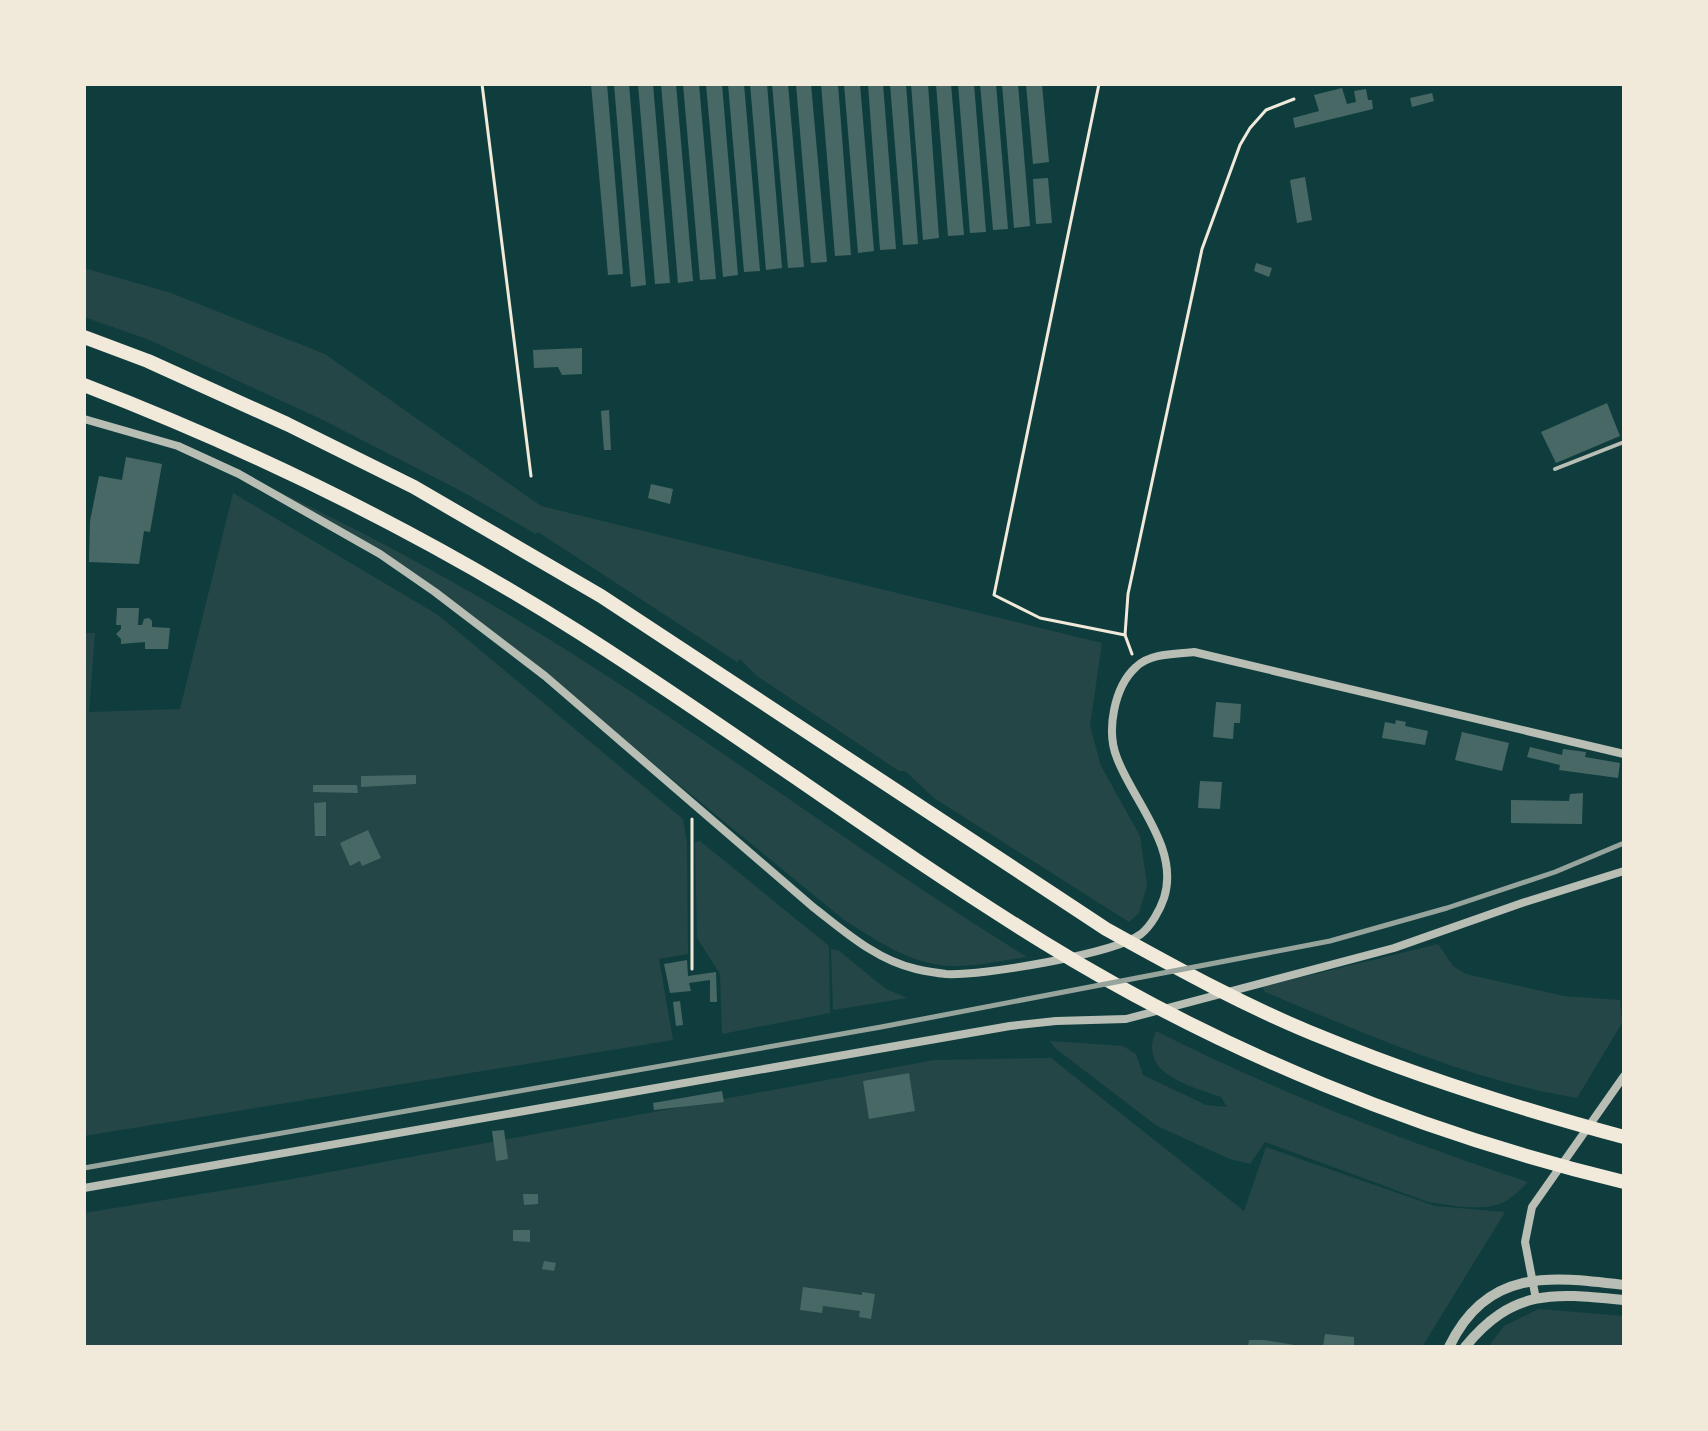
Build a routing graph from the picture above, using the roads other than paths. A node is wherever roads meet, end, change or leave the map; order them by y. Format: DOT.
graph roads {
  1 [pos="84,337"];
  2 [pos="84,385"];
  3 [pos="84,419"];
  4 [pos="1624,442"];
  5 [pos="1555,469"];
  6 [pos="1624,754"];
  7 [pos="1624,871"];
  8 [pos="1624,1076"];
  9 [pos="1624,1137"];
  10 [pos="1603,1181"];
  11 [pos="1624,1182"];
  12 [pos="84,1188"];
  13 [pos="1624,1191"];
  14 [pos="1532,1280"];
  15 [pos="1624,1285"];
  16 [pos="1536,1299"];
  17 [pos="1624,1300"];
  18 [pos="1449,1347"];
  19 [pos="1465,1347"];
  1 -- 9 [label="highway"];
  2 -- 10 [label="highway"];
  3 -- 6 [label="street"];
  4 -- 5 [label="lane"];
  7 -- 12 [label="street"];
  8 -- 14 [label="street"];
  10 -- 11 [label="highway"];
  10 -- 13 [label="highway"];
  14 -- 15 [label="street"];
  14 -- 16 [label="street"];
  14 -- 18 [label="street"];
  16 -- 17 [label="street"];
  16 -- 19 [label="street"];
}
